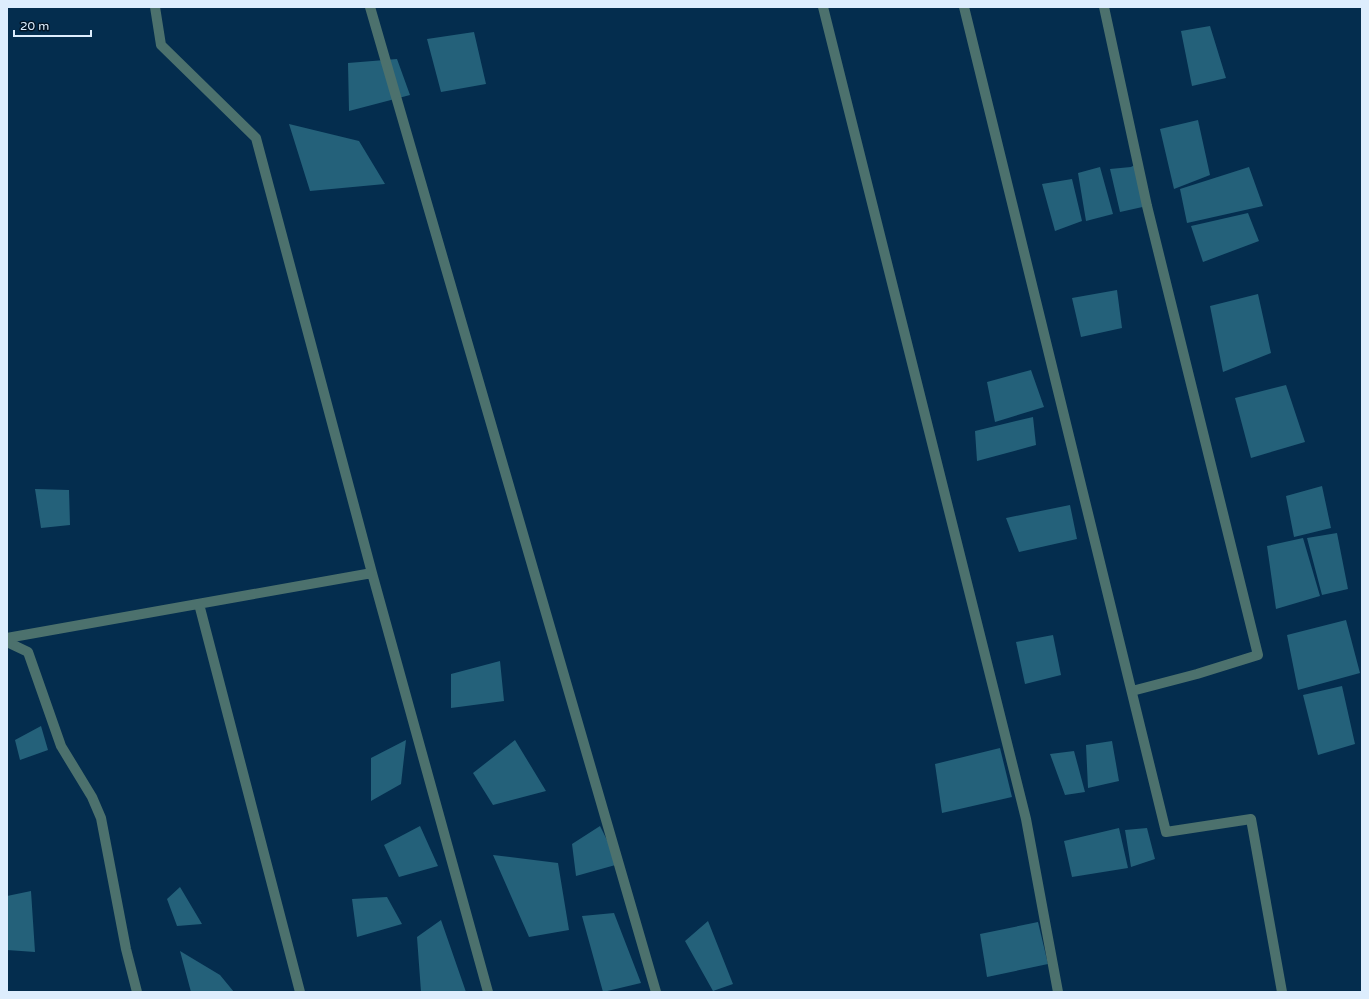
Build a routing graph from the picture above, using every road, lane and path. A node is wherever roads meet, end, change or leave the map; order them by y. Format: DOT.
graph roads {
  1 [pos="155,7"];
  2 [pos="370,7"];
  3 [pos="823,7"];
  4 [pos="964,7"];
  5 [pos="1104,7"];
  6 [pos="372,573"];
  7 [pos="199,604"];
  8 [pos="7,638"];
  9 [pos="7,642"];
  10 [pos="1132,691"];
  11 [pos="137,992"];
  12 [pos="300,992"];
  13 [pos="488,992"];
  14 [pos="656,992"];
  15 [pos="1058,992"];
  16 [pos="1282,992"];
  1 -- 6 [label="street"];
  2 -- 14 [label="street"];
  3 -- 15 [label="street"];
  4 -- 10 [label="street"];
  5 -- 10 [label="street"];
  6 -- 7 [label="street"];
  6 -- 13 [label="street"];
  7 -- 8 [label="street"];
  7 -- 12 [label="street"];
  9 -- 11 [label="street"];
  10 -- 16 [label="street"];
}
